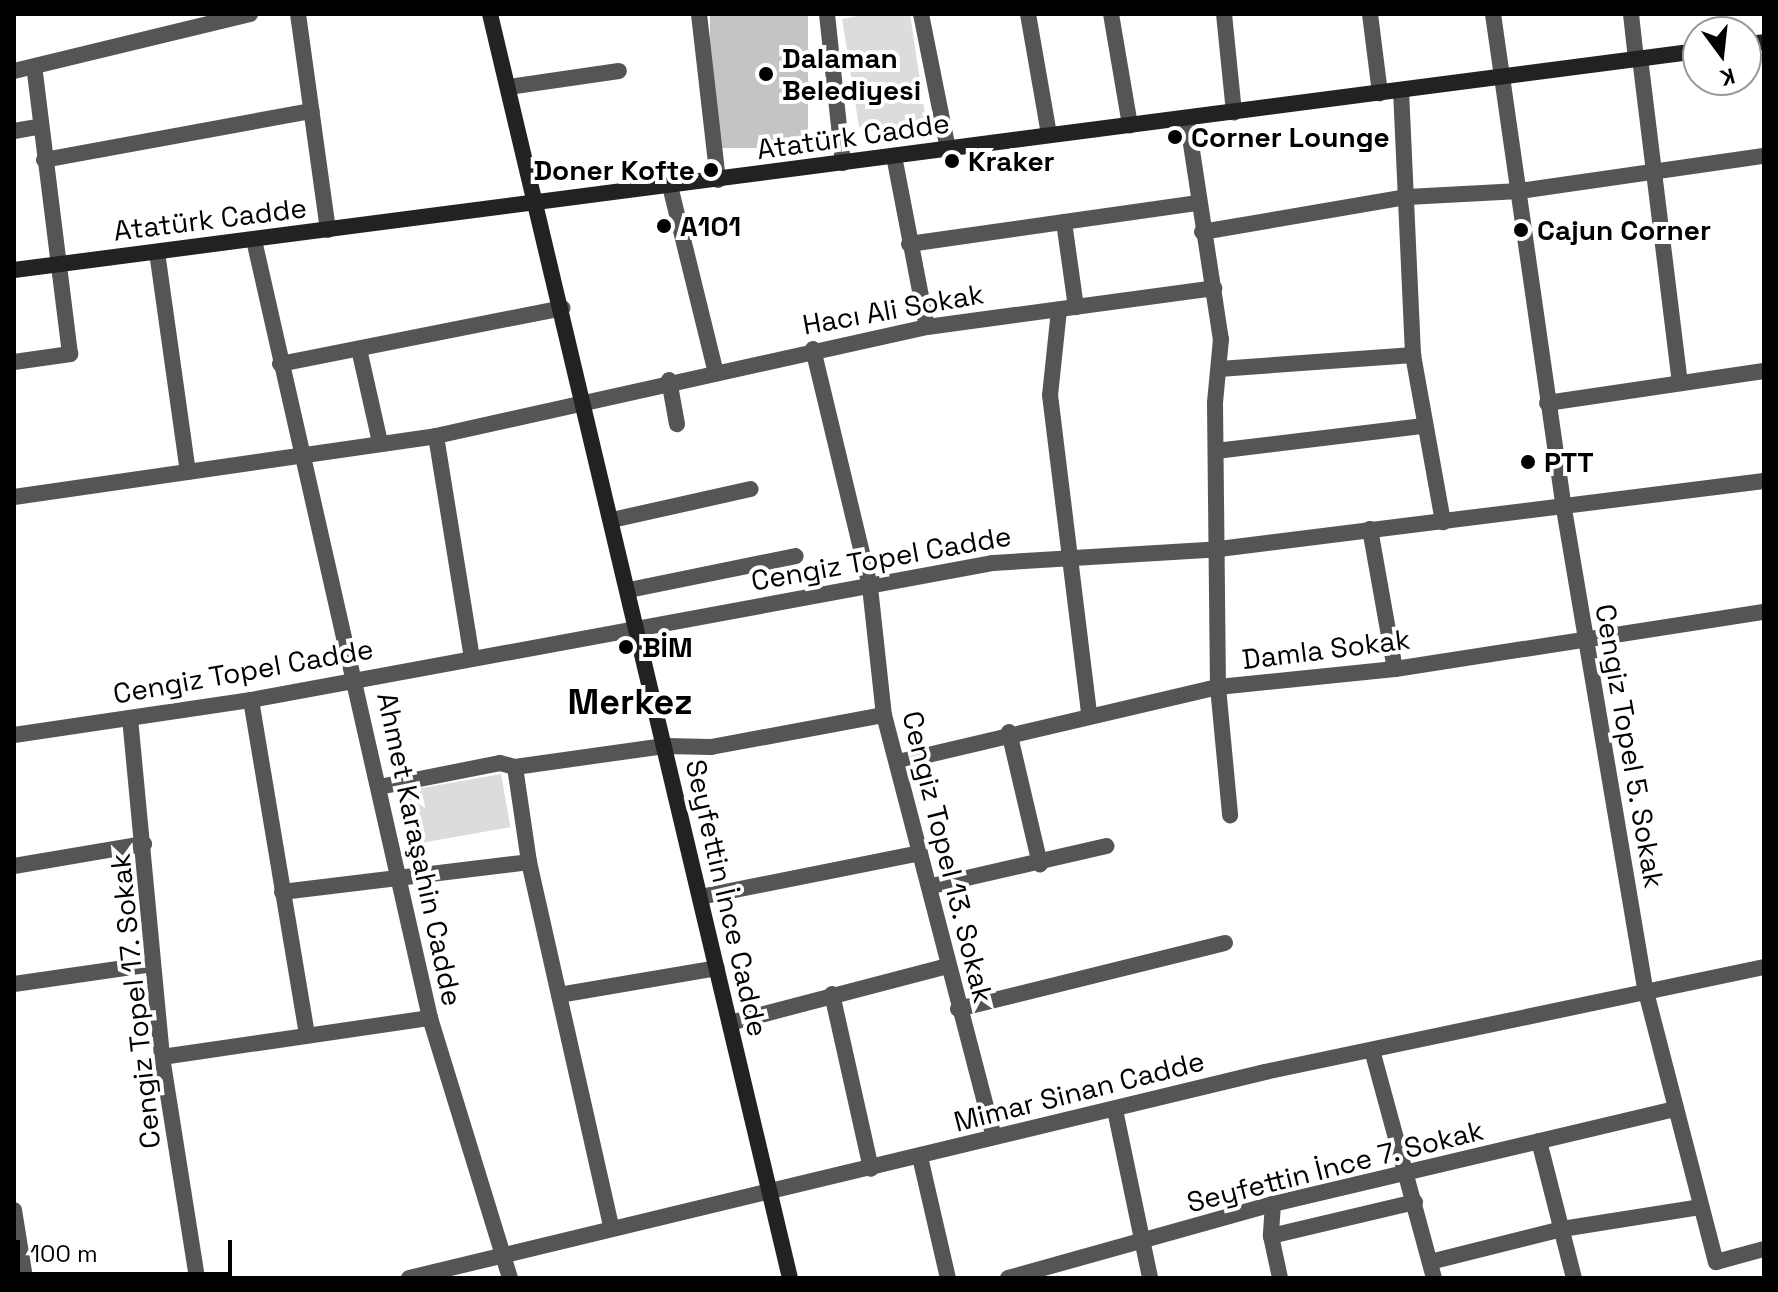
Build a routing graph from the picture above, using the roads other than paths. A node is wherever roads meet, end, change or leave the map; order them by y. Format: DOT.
graph roads {
  1 [pos="250,14"];
  2 [pos="298,14"];
  3 [pos="490,14"];
  4 [pos="699,14"];
  5 [pos="827,14"];
  6 [pos="921,14"];
  7 [pos="1028,14"];
  8 [pos="1111,14"];
  9 [pos="1224,14"];
  10 [pos="1370,14"];
  11 [pos="1493,14"];
  12 [pos="1631,14"];
  13 [pos="166,22"];
  14 [pos="1682,53"];
  15 [pos="1638,58"];
  16 [pos="34,67"];
  17 [pos="14,71"];
  18 [pos="619,71"];
  19 [pos="1503,76"];
  20 [pos="508,87"];
  21 [pos="1401,90"];
  22 [pos="1380,93"];
  23 [pos="312,111"];
  24 [pos="1234,112"];
  25 [pos="1187,118"];
  26 [pos="1130,125"];
  27 [pos="41,126"];
  28 [pos="14,131"];
  29 [pos="1049,134"];
  30 [pos="948,149"];
  31 [pos="894,156"];
  32 [pos="1764,156"];
  33 [pos="44,160"];
  34 [pos="843,163"];
  35 [pos="1659,174"];
  36 [pos="718,180"];
  37 [pos="670,186"];
  38 [pos="1520,191"];
  39 [pos="1407,197"];
  40 [pos="538,203"];
  41 [pos="1198,203"];
  42 [pos="1064,222"];
  43 [pos="328,230"];
  44 [pos="1202,232"];
  45 [pos="254,240"];
  46 [pos="909,244"];
  47 [pos="157,252"];
  48 [pos="61,264"];
  49 [pos="14,270"];
  50 [pos="1214,288"];
  51 [pos="562,308"];
  52 [pos="1067,308"];
  53 [pos="927,327"];
  54 [pos="359,349"];
  55 [pos="813,349"];
  56 [pos="1413,355"];
  57 [pos="14,362"];
  58 [pos="280,364"];
  59 [pos="715,369"];
  60 [pos="1219,369"];
  61 [pos="1764,371"];
  62 [pos="669,380"];
  63 [pos="1680,383"];
  64 [pos="584,399"];
  65 [pos="1547,403"];
  66 [pos="677,424"];
  67 [pos="1423,426"];
  68 [pos="436,436"];
  69 [pos="380,442"];
  70 [pos="1216,451"];
  71 [pos="302,456"];
  72 [pos="188,472"];
  73 [pos="1764,481"];
  74 [pos="751,489"];
  75 [pos="14,497"];
  76 [pos="1564,509"];
  77 [pos="612,520"];
  78 [pos="1443,522"];
  79 [pos="1370,529"];
  80 [pos="1219,549"];
  81 [pos="1073,554"];
  82 [pos="796,556"];
  83 [pos="870,587"];
  84 [pos="629,590"];
  85 [pos="1764,612"];
  86 [pos="637,626"];
  87 [pos="1584,637"];
  88 [pos="472,658"];
  89 [pos="1395,669"];
  90 [pos="356,676"];
  91 [pos="1218,687"];
  92 [pos="251,700"];
  93 [pos="1089,713"];
  94 [pos="884,715"];
  95 [pos="130,718"];
  96 [pos="1009,732"];
  97 [pos="14,735"];
  98 [pos="665,746"];
  99 [pos="898,762"];
  100 [pos="515,767"];
  101 [pos="379,787"];
  102 [pos="1230,815"];
  103 [pos="144,844"];
  104 [pos="1106,846"];
  105 [pos="920,853"];
  106 [pos="529,862"];
  107 [pos="1040,864"];
  108 [pos="14,866"];
  109 [pos="401,878"];
  110 [pos="932,886"];
  111 [pos="282,892"];
  112 [pos="700,897"];
  113 [pos="1225,943"];
  114 [pos="153,964"];
  115 [pos="947,966"];
  116 [pos="1764,967"];
  117 [pos="717,968"];
  118 [pos="14,984"];
  119 [pos="1646,992"];
  120 [pos="832,994"];
  121 [pos="559,995"];
  122 [pos="958,1009"];
  123 [pos="430,1018"];
  124 [pos="730,1023"];
  125 [pos="307,1034"];
  126 [pos="1372,1050"];
  127 [pos="162,1057"];
  128 [pos="1676,1109"];
  129 [pos="1115,1110"];
  130 [pos="994,1137"];
  131 [pos="1539,1141"];
  132 [pos="920,1157"];
  133 [pos="871,1169"];
  134 [pos="1407,1173"];
  135 [pos="770,1193"];
  136 [pos="1415,1202"];
  137 [pos="1273,1204"];
  138 [pos="1701,1207"];
  139 [pos="14,1210"];
  140 [pos="612,1229"];
  141 [pos="1562,1229"];
  142 [pos="15,1230"];
  143 [pos="1271,1236"];
  144 [pos="1143,1245"];
  145 [pos="1764,1249"];
  146 [pos="503,1255"];
  147 [pos="1432,1270"];
  148 [pos="25,1278"];
  149 [pos="197,1278"];
  150 [pos="409,1278"];
  151 [pos="510,1278"];
  152 [pos="790,1278"];
  153 [pos="948,1278"];
  154 [pos="1008,1278"];
  155 [pos="1150,1278"];
  156 [pos="1280,1278"];
  157 [pos="1574,1278"];
  1 -- 13 [label="street"];
  2 -- 23 [label="street"];
  3 -- 20 [label="main road, Seyfettin İnce Cadde"];
  4 -- 36 [label="street"];
  5 -- 34 [label="street"];
  6 -- 30 [label="street"];
  7 -- 29 [label="street"];
  8 -- 26 [label="street"];
  9 -- 24 [label="street"];
  10 -- 22 [label="street"];
  11 -- 19 [label="street, Cengiz Topel 5. Sokak"];
  12 -- 15 [label="street"];
  13 -- 16 [label="street"];
  14 -- 15 [label="main road, Atatürk Cadde"];
  15 -- 19 [label="main road, Atatürk Cadde"];
  15 -- 35 [label="street"];
  16 -- 17 [label="street"];
  16 -- 27 [label="street"];
  18 -- 20 [label="street"];
  19 -- 21 [label="main road, Atatürk Cadde"];
  19 -- 38 [label="street, Cengiz Topel 5. Sokak"];
  20 -- 40 [label="main road, Seyfettin İnce Cadde"];
  21 -- 22 [label="main road, Atatürk Cadde"];
  21 -- 39 [label="street"];
  22 -- 24 [label="main road, Atatürk Cadde"];
  23 -- 33 [label="street"];
  23 -- 43 [label="street"];
  24 -- 25 [label="main road, Atatürk Cadde"];
  25 -- 26 [label="main road, Atatürk Cadde"];
  25 -- 41 [label="street"];
  26 -- 29 [label="main road, Atatürk Cadde"];
  27 -- 28 [label="street"];
  27 -- 33 [label="street"];
  29 -- 30 [label="main road, Atatürk Cadde"];
  30 -- 31 [label="main road, Atatürk Cadde"];
  31 -- 34 [label="main road, Atatürk Cadde"];
  31 -- 46 [label="street"];
  32 -- 35 [label="street"];
  33 -- 48 [label="street"];
  34 -- 36 [label="main road, Atatürk Cadde"];
  35 -- 38 [label="street"];
  35 -- 63 [label="street"];
  36 -- 37 [label="main road, Atatürk Cadde"];
  37 -- 40 [label="main road, Atatürk Cadde"];
  37 -- 59 [label="street"];
  38 -- 39 [label="street"];
  38 -- 65 [label="street, Cengiz Topel 5. Sokak"];
  39 -- 44 [label="street"];
  39 -- 56 [label="street"];
  40 -- 43 [label="main road, Atatürk Cadde"];
  40 -- 51 [label="main road, Seyfettin İnce Cadde"];
  41 -- 42 [label="street"];
  41 -- 44 [label="street"];
  42 -- 46 [label="street"];
  42 -- 52 [label="street"];
  43 -- 45 [label="main road, Atatürk Cadde"];
  44 -- 50 [label="street"];
  45 -- 47 [label="main road, Atatürk Cadde"];
  45 -- 58 [label="street, Ahmet Karaşahin Cadde"];
  46 -- 53 [label="street"];
  47 -- 48 [label="main road, Atatürk Cadde"];
  47 -- 72 [label="street"];
  48 -- 49 [label="main road, Atatürk Cadde"];
  48 -- 57 [label="street"];
  50 -- 52 [label="street, Hacı Ali Sokak"];
  50 -- 60 [label="street"];
  51 -- 54 [label="street"];
  51 -- 64 [label="main road, Seyfettin İnce Cadde"];
  52 -- 53 [label="street, Hacı Ali Sokak"];
  52 -- 81 [label="street"];
  53 -- 55 [label="street, Hacı Ali Sokak"];
  54 -- 58 [label="street"];
  54 -- 69 [label="street"];
  55 -- 59 [label="street, Hacı Ali Sokak"];
  55 -- 83 [label="street, Cengiz Topel 13. Sokak"];
  56 -- 60 [label="street"];
  56 -- 67 [label="street"];
  58 -- 71 [label="street, Ahmet Karaşahin Cadde"];
  59 -- 62 [label="street, Hacı Ali Sokak"];
  60 -- 70 [label="street"];
  61 -- 63 [label="street"];
  62 -- 64 [label="street, Hacı Ali Sokak"];
  62 -- 66 [label="street"];
  63 -- 65 [label="street"];
  64 -- 68 [label="street, Hacı Ali Sokak"];
  64 -- 77 [label="main road, Seyfettin İnce Cadde"];
  65 -- 76 [label="street, Cengiz Topel 5. Sokak"];
  67 -- 70 [label="street"];
  67 -- 78 [label="street"];
  68 -- 69 [label="street, Hacı Ali Sokak"];
  68 -- 88 [label="street"];
  69 -- 71 [label="street, Hacı Ali Sokak"];
  70 -- 80 [label="street"];
  71 -- 72 [label="street, Hacı Ali Sokak"];
  71 -- 90 [label="street, Ahmet Karaşahin Cadde"];
  72 -- 75 [label="street, Hacı Ali Sokak"];
  73 -- 76 [label="street, Cengiz Topel Cadde"];
  74 -- 77 [label="street"];
  76 -- 78 [label="street, Cengiz Topel Cadde"];
  76 -- 87 [label="street, Cengiz Topel 5. Sokak"];
  77 -- 84 [label="main road, Seyfettin İnce Cadde"];
  78 -- 79 [label="street, Cengiz Topel Cadde"];
  79 -- 80 [label="street, Cengiz Topel Cadde"];
  79 -- 89 [label="street"];
  80 -- 81 [label="street, Cengiz Topel Cadde"];
  80 -- 91 [label="street"];
  81 -- 83 [label="street, Cengiz Topel Cadde"];
  81 -- 93 [label="street"];
  82 -- 84 [label="street"];
  83 -- 86 [label="street, Cengiz Topel Cadde"];
  83 -- 94 [label="street, Cengiz Topel 13. Sokak"];
  84 -- 86 [label="main road, Seyfettin İnce Cadde"];
  85 -- 87 [label="street, Damla Sokak"];
  86 -- 88 [label="street, Cengiz Topel Cadde"];
  86 -- 98 [label="main road, Seyfettin İnce Cadde"];
  87 -- 89 [label="street, Damla Sokak"];
  87 -- 119 [label="street, Cengiz Topel 5. Sokak"];
  88 -- 90 [label="street, Cengiz Topel Cadde"];
  89 -- 91 [label="street, Damla Sokak"];
  90 -- 92 [label="street, Cengiz Topel Cadde"];
  90 -- 101 [label="street, Ahmet Karaşahin Cadde"];
  91 -- 93 [label="street, Damla Sokak"];
  91 -- 102 [label="street"];
  92 -- 95 [label="street, Cengiz Topel Cadde"];
  92 -- 111 [label="street"];
  93 -- 96 [label="street, Damla Sokak"];
  94 -- 98 [label="street"];
  94 -- 99 [label="street, Cengiz Topel 13. Sokak"];
  95 -- 97 [label="street, Cengiz Topel Cadde"];
  95 -- 103 [label="street, Cengiz Topel 17. Sokak"];
  96 -- 99 [label="street, Damla Sokak"];
  96 -- 107 [label="street"];
  98 -- 100 [label="street"];
  98 -- 112 [label="main road, Seyfettin İnce Cadde"];
  99 -- 105 [label="street, Cengiz Topel 13. Sokak"];
  100 -- 101 [label="street"];
  100 -- 106 [label="street"];
  101 -- 109 [label="street, Ahmet Karaşahin Cadde"];
  103 -- 108 [label="street"];
  103 -- 114 [label="street, Cengiz Topel 17. Sokak"];
  104 -- 107 [label="street"];
  105 -- 110 [label="street, Cengiz Topel 13. Sokak"];
  105 -- 112 [label="street"];
  106 -- 109 [label="street"];
  106 -- 121 [label="street"];
  107 -- 110 [label="street"];
  109 -- 111 [label="street"];
  109 -- 123 [label="street, Ahmet Karaşahin Cadde"];
  110 -- 115 [label="street, Cengiz Topel 13. Sokak"];
  111 -- 125 [label="street"];
  112 -- 117 [label="main road, Seyfettin İnce Cadde"];
  113 -- 122 [label="street"];
  114 -- 118 [label="street"];
  114 -- 127 [label="street, Cengiz Topel 17. Sokak"];
  115 -- 120 [label="street"];
  115 -- 122 [label="street, Cengiz Topel 13. Sokak"];
  116 -- 119 [label="street, Mimar Sinan Cadde"];
  117 -- 121 [label="street"];
  117 -- 124 [label="main road, Seyfettin İnce Cadde"];
  119 -- 126 [label="street, Mimar Sinan Cadde"];
  119 -- 128 [label="street, Cengiz Topel 5. Sokak"];
  120 -- 124 [label="street"];
  120 -- 133 [label="street"];
  121 -- 140 [label="street"];
  122 -- 130 [label="street, Cengiz Topel 13. Sokak"];
  123 -- 125 [label="street"];
  123 -- 146 [label="street, Ahmet Karaşahin Cadde"];
  124 -- 135 [label="main road, Seyfettin İnce Cadde"];
  125 -- 127 [label="street"];
  126 -- 129 [label="street, Mimar Sinan Cadde"];
  126 -- 134 [label="street"];
  127 -- 149 [label="street, Cengiz Topel 17. Sokak"];
  128 -- 131 [label="street, Seyfettin İnce 7. Sokak"];
  128 -- 138 [label="street, Cengiz Topel 5. Sokak"];
  129 -- 130 [label="street, Mimar Sinan Cadde"];
  129 -- 144 [label="street"];
  130 -- 132 [label="street, Mimar Sinan Cadde"];
  131 -- 134 [label="street, Seyfettin İnce 7. Sokak"];
  131 -- 141 [label="street"];
  132 -- 133 [label="street, Mimar Sinan Cadde"];
  132 -- 153 [label="street"];
  133 -- 135 [label="street, Mimar Sinan Cadde"];
  134 -- 136 [label="street"];
  134 -- 137 [label="street, Seyfettin İnce 7. Sokak"];
  135 -- 140 [label="street, Mimar Sinan Cadde"];
  135 -- 152 [label="main road, Seyfettin İnce Cadde"];
  136 -- 143 [label="street"];
  136 -- 147 [label="street"];
  137 -- 143 [label="street"];
  137 -- 144 [label="street, Seyfettin İnce 7. Sokak"];
  138 -- 141 [label="street"];
  138 -- 145 [label="street, Cengiz Topel 5. Sokak"];
  139 -- 142 [label="street"];
  140 -- 146 [label="street, Mimar Sinan Cadde"];
  141 -- 147 [label="street"];
  141 -- 157 [label="street"];
  142 -- 148 [label="street"];
  143 -- 156 [label="street"];
  144 -- 154 [label="street, Seyfettin İnce 7. Sokak"];
  144 -- 155 [label="street"];
  146 -- 150 [label="street, Mimar Sinan Cadde"];
  146 -- 151 [label="street, Ahmet Karaşahin Cadde"];
}
